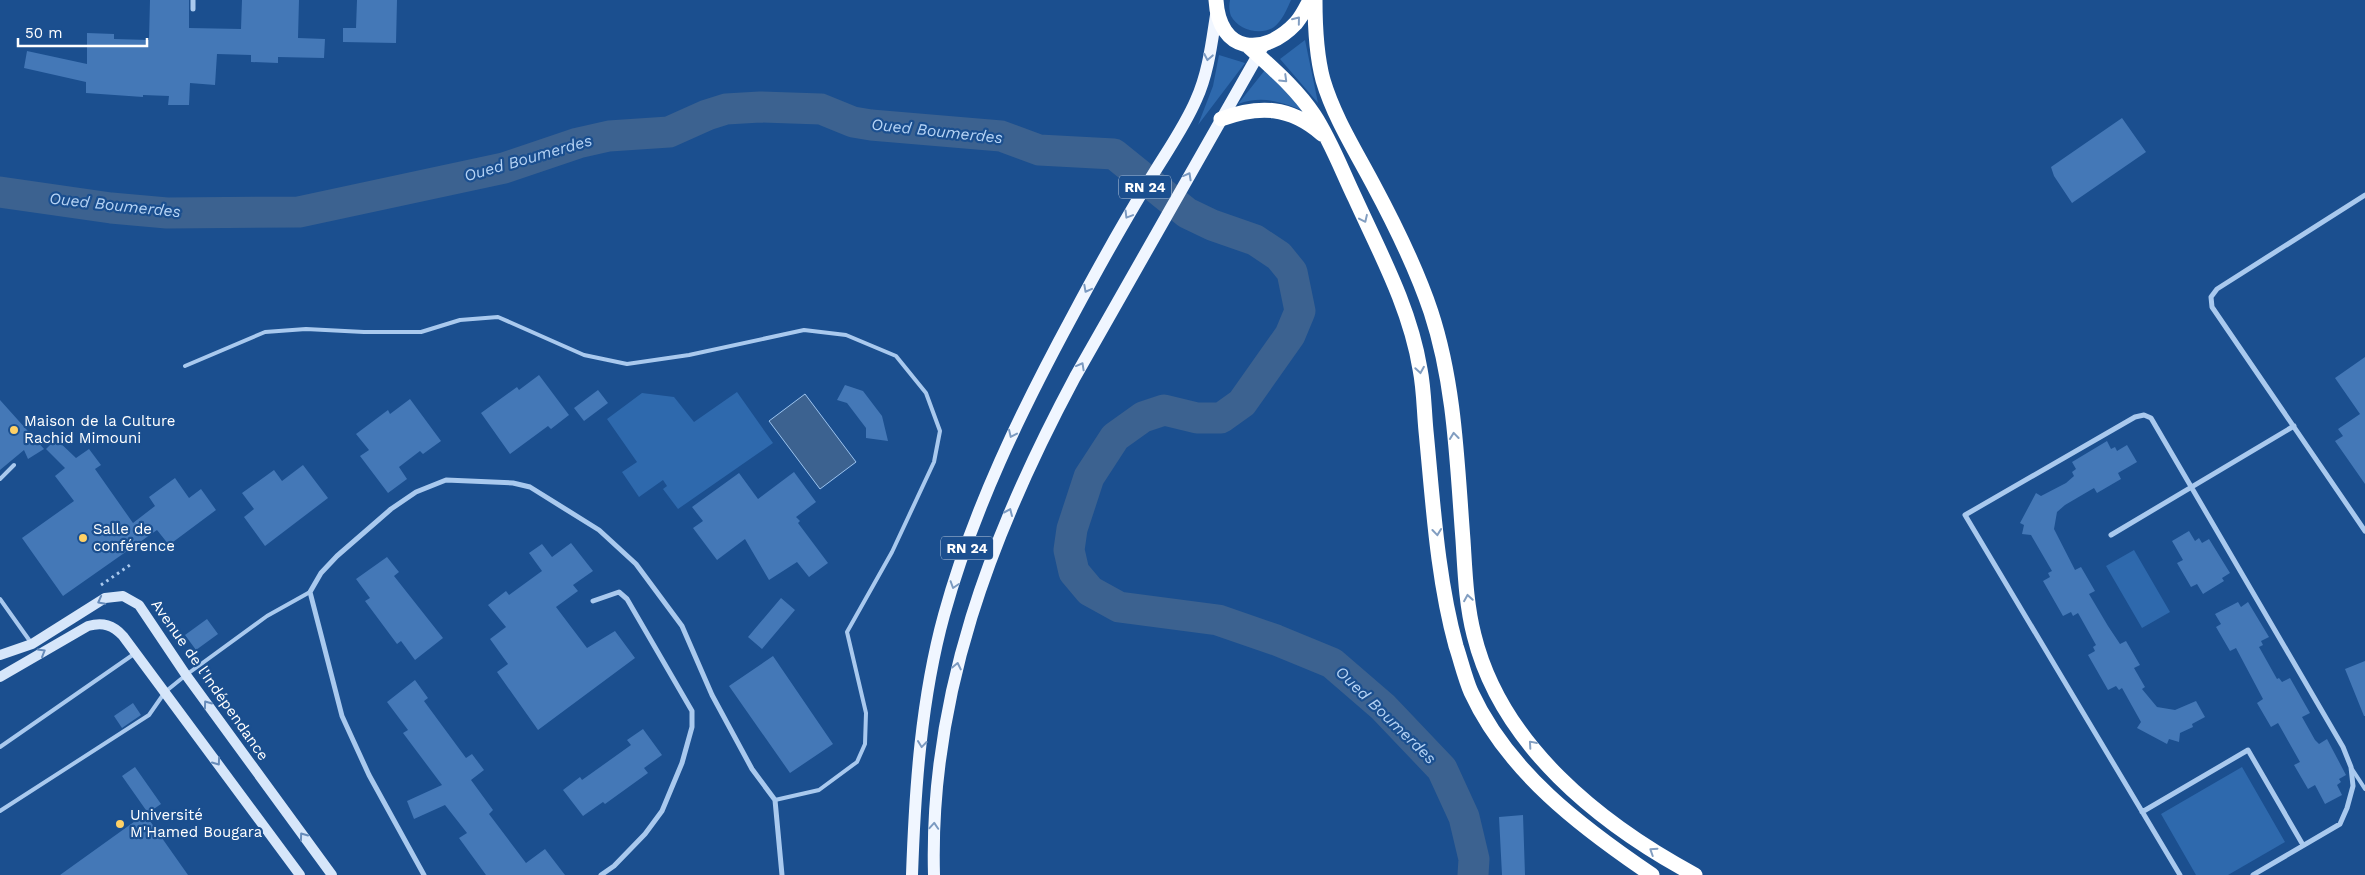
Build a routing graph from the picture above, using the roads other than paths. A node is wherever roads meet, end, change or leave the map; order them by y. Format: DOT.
graph roads {
  1 [pos="193,0"];
  2 [pos="1310,0"];
  3 [pos="1315,0"];
  4 [pos="1216,4"];
  5 [pos="192,9"];
  6 [pos="1257,48"];
  7 [pos="1221,119"];
  8 [pos="1327,139"];
  9 [pos="2365,195"];
  10 [pos="185,366"];
  11 [pos="2294,426"];
  12 [pos="14,465"];
  13 [pos="0,479"];
  14 [pos="2192,486"];
  15 [pos="2365,531"];
  16 [pos="2111,535"];
  17 [pos="310,592"];
  18 [pos="0,599"];
  19 [pos="594,600"];
  20 [pos="32,644"];
  21 [pos="136,653"];
  22 [pos="0,655"];
  23 [pos="186,675"];
  24 [pos="0,676"];
  25 [pos="165,692"];
  26 [pos="0,747"];
  27 [pos="2351,767"];
  28 [pos="2365,789"];
  29 [pos="775,800"];
  30 [pos="0,811"];
  31 [pos="2142,812"];
  32 [pos="2303,845"];
  33 [pos="300,875"];
  34 [pos="332,875"];
  35 [pos="424,875"];
  36 [pos="601,875"];
  37 [pos="782,875"];
  38 [pos="912,875"];
  39 [pos="934,875"];
  40 [pos="1652,875"];
  41 [pos="1696,875"];
  42 [pos="2180,875"];
  43 [pos="2253,875"];
  1 -- 5 [label="street"];
  6 -- 2 [label="highway, one-way"];
  41 -- 3 [label="highway, one-way"];
  4 -- 6 [label="highway"];
  4 -- 38 [label="main road, RN 24, one-way"];
  6 -- 7 [label="main road, RN 24"];
  6 -- 8 [label="highway, one-way"];
  7 -- 8 [label="highway"];
  39 -- 7 [label="main road, RN 24, one-way"];
  8 -- 40 [label="highway, one-way"];
  9 -- 11 [label="street"];
  10 -- 29 [label="lane"];
  11 -- 14 [label="street"];
  11 -- 15 [label="street"];
  12 -- 13 [label="lane"];
  14 -- 16 [label="street"];
  14 -- 27 [label="street"];
  14 -- 31 [label="street"];
  17 -- 23 [label="lane"];
  17 -- 29 [label="street"];
  17 -- 35 [label="street"];
  18 -- 20 [label="lane"];
  19 -- 36 [label="street"];
  20 -- 22 [label="main road, Avenue de l'Indépendance"];
  23 -- 20 [label="main road, Avenue de l'Indépendance, one-way"];
  24 -- 21 [label="main road, one-way"];
  21 -- 25 [label="main road"];
  21 -- 26 [label="lane"];
  23 -- 25 [label="lane"];
  34 -- 23 [label="main road, Avenue de l'Indépendance, one-way"];
  25 -- 30 [label="lane"];
  25 -- 33 [label="main road, one-way"];
  27 -- 28 [label="lane"];
  27 -- 32 [label="street"];
  29 -- 37 [label="street"];
  31 -- 32 [label="street"];
  31 -- 42 [label="street"];
  32 -- 43 [label="street"];
}
